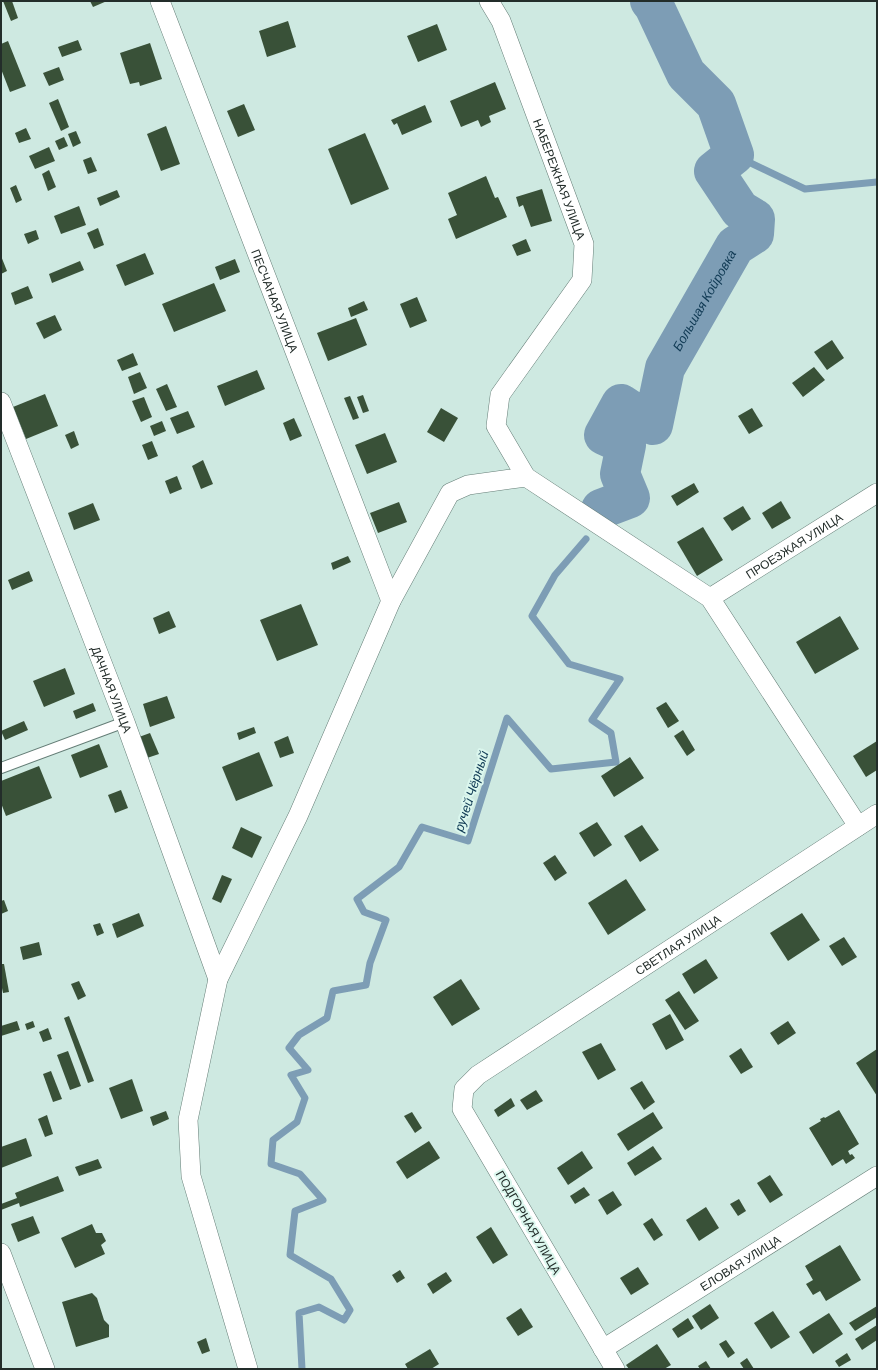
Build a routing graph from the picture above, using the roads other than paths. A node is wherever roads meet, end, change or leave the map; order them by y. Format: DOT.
graph roads {
  1 [pos="160,1"];
  2 [pos="489,1"];
  3 [pos="1,402"];
  4 [pos="526,477"];
  5 [pos="877,493"];
  6 [pos="710,598"];
  7 [pos="391,600"];
  8 [pos="125,722"];
  9 [pos="1,768"];
  10 [pos="877,814"];
  11 [pos="858,826"];
  12 [pos="218,979"];
  13 [pos="478,1075"];
  14 [pos="877,1176"];
  15 [pos="1,1253"];
  16 [pos="603,1349"];
  17 [pos="45,1369"];
  18 [pos="248,1369"];
  19 [pos="615,1369"];
  1 -- 7 [label="street, ПЕСЧАНАЯ УЛИЦА"];
  2 -- 4 [label="street, НАБЕРЕЖНАЯ УЛИЦА"];
  3 -- 8 [label="street, ДАЧНАЯ УЛИЦА"];
  4 -- 6 [label="street"];
  4 -- 7 [label="street"];
  5 -- 6 [label="street, ПРОЕЗЖАЯ УЛИЦА"];
  6 -- 11 [label="street"];
  7 -- 12 [label="street"];
  8 -- 9 [label="lane"];
  8 -- 12 [label="street, ДАЧНАЯ УЛИЦА"];
  10 -- 11 [label="street, СВЕТЛАЯ УЛИЦА"];
  11 -- 13 [label="street, СВЕТЛАЯ УЛИЦА"];
  12 -- 18 [label="street"];
  13 -- 16 [label="street, ПОДГОРНАЯ УЛИЦА"];
  14 -- 16 [label="street, ЕЛОВАЯ УЛИЦА"];
  15 -- 17 [label="street"];
  16 -- 19 [label="street, ПОДГОРНАЯ УЛИЦА"];
}
